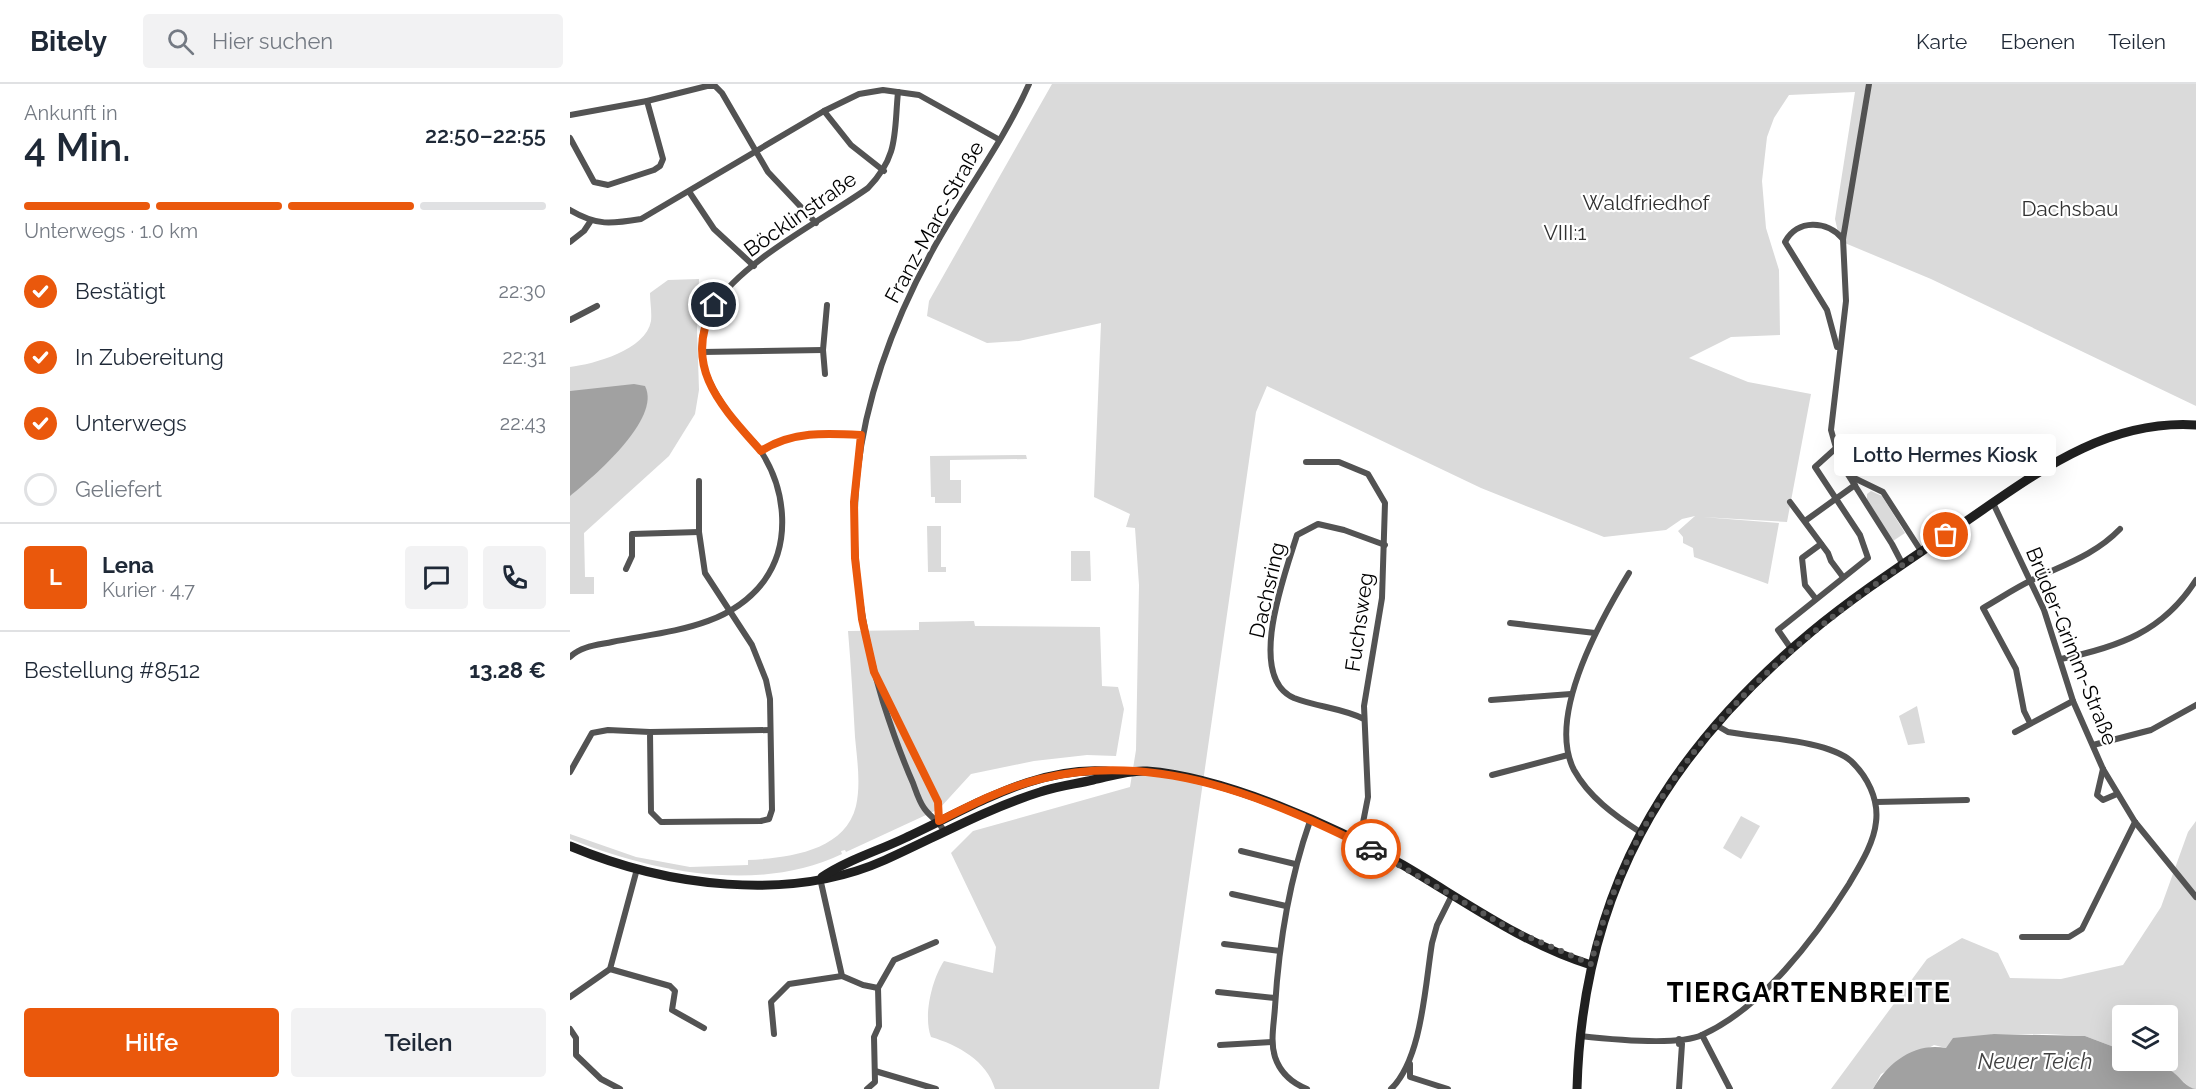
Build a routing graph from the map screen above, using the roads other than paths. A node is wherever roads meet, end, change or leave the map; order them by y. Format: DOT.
graph roads {
  1 [pos="1029,84"];
  2 [pos="1869,84"];
  3 [pos="898,92"];
  4 [pos="647,101"];
  5 [pos="824,111"];
  6 [pos="570,115"];
  7 [pos="570,138"];
  8 [pos="998,139"];
  9 [pos="756,152"];
  10 [pos="884,171"];
  11 [pos="690,193"];
  12 [pos="570,210"];
  13 [pos="590,222"];
  14 [pos="816,223"];
  15 [pos="1843,239"];
  16 [pos="570,242"];
  17 [pos="754,266"];
  18 [pos="827,305"];
  19 [pos="597,306"];
  20 [pos="570,320"];
  21 [pos="823,350"];
  22 [pos="702,352"];
  23 [pos="1839,355"];
  24 [pos="825,374"];
  25 [pos="2196,425"];
  26 [pos="861,435"];
  27 [pos="1836,449"];
  28 [pos="761,451"];
  29 [pos="1306,462"];
  30 [pos="1848,475"];
  31 [pos="699,481"];
  32 [pos="1855,485"];
  33 [pos="1836,497"];
  34 [pos="1790,502"];
  35 [pos="1993,503"];
  36 [pos="1805,521"];
  37 [pos="2120,529"];
  38 [pos="699,532"];
  39 [pos="1821,544"];
  40 [pos="1385,545"];
  41 [pos="1922,551"];
  42 [pos="1903,565"];
  43 [pos="626,570"];
  44 [pos="1629,573"];
  45 [pos="1843,577"];
  46 [pos="2196,580"];
  47 [pos="2030,581"];
  48 [pos="1816,599"];
  49 [pos="731,612"];
  50 [pos="1510,623"];
  51 [pos="1594,633"];
  52 [pos="1792,650"];
  53 [pos="571,653"];
  54 [pos="2061,659"];
  55 [pos="874,672"];
  56 [pos="1571,694"];
  57 [pos="1491,700"];
  58 [pos="2073,701"];
  59 [pos="2196,705"];
  60 [pos="1364,719"];
  61 [pos="2030,723"];
  62 [pos="1716,725"];
  63 [pos="770,730"];
  64 [pos="650,732"];
  65 [pos="2015,732"];
  66 [pos="2093,745"];
  67 [pos="1568,755"];
  68 [pos="2103,769"];
  69 [pos="570,772"];
  70 [pos="1123,772"];
  71 [pos="1492,775"];
  72 [pos="2117,794"];
  73 [pos="1967,800"];
  74 [pos="1876,802"];
  75 [pos="939,821"];
  76 [pos="1311,821"];
  77 [pos="2135,822"];
  78 [pos="944,831"];
  79 [pos="1640,832"];
  80 [pos="1359,843"];
  81 [pos="570,846"];
  82 [pos="1241,851"];
  83 [pos="1295,864"];
  84 [pos="637,869"];
  85 [pos="820,878"];
  86 [pos="1232,894"];
  87 [pos="1452,895"];
  88 [pos="2196,897"];
  89 [pos="1286,906"];
  90 [pos="2022,937"];
  91 [pos="936,942"];
  92 [pos="1224,944"];
  93 [pos="1280,951"];
  94 [pos="1591,964"];
  95 [pos="610,969"];
  96 [pos="842,976"];
  97 [pos="878,988"];
  98 [pos="1218,992"];
  99 [pos="570,997"];
  100 [pos="1275,998"];
  101 [pos="704,1028"];
  102 [pos="570,1029"];
  103 [pos="774,1034"];
  104 [pos="1701,1035"];
  105 [pos="1579,1036"];
  106 [pos="1679,1039"];
  107 [pos="1272,1042"];
  108 [pos="1220,1045"];
  109 [pos="1410,1062"];
  110 [pos="875,1071"];
  111 [pos="620,1089"];
  112 [pos="867,1089"];
  113 [pos="936,1089"];
  114 [pos="1307,1089"];
  115 [pos="1391,1089"];
  116 [pos="1448,1089"];
  117 [pos="1577,1089"];
  118 [pos="1679,1089"];
  119 [pos="1730,1089"];
  1 -- 8 [label="street, Franz-Marc-Straße"];
  2 -- 15 [label="street"];
  3 -- 5 [label="street"];
  3 -- 8 [label="street"];
  3 -- 10 [label="street, Böcklinstraße"];
  4 -- 6 [label="street"];
  4 -- 7 [label="street"];
  4 -- 9 [label="street"];
  5 -- 9 [label="street"];
  5 -- 10 [label="street"];
  8 -- 26 [label="street, Franz-Marc-Straße"];
  9 -- 11 [label="street"];
  9 -- 14 [label="street"];
  10 -- 14 [label="street, Böcklinstraße"];
  11 -- 13 [label="street"];
  11 -- 17 [label="street"];
  12 -- 13 [label="street"];
  13 -- 16 [label="street"];
  14 -- 17 [label="street, Böcklinstraße"];
  15 -- 23 [label="street"];
  15 -- 23 [label="street"];
  17 -- 22 [label="street, Böcklinstraße"];
  18 -- 21 [label="street"];
  19 -- 20 [label="street"];
  21 -- 22 [label="street"];
  21 -- 24 [label="street"];
  22 -- 28 [label="street, Böcklinstraße"];
  23 -- 27 [label="street"];
  25 -- 35 [label="street"];
  26 -- 28 [label="street"];
  26 -- 55 [label="street, Franz-Marc-Straße"];
  27 -- 30 [label="street"];
  27 -- 33 [label="street"];
  28 -- 49 [label="street, Böcklinstraße"];
  29 -- 40 [label="street, Fuchsweg"];
  30 -- 32 [label="street"];
  30 -- 41 [label="street"];
  31 -- 38 [label="street"];
  32 -- 33 [label="street"];
  32 -- 42 [label="street"];
  33 -- 36 [label="street"];
  33 -- 45 [label="street"];
  34 -- 36 [label="street"];
  35 -- 41 [label="street"];
  35 -- 47 [label="street, Brüder-Grimm-Straße"];
  36 -- 39 [label="street"];
  37 -- 47 [label="street"];
  38 -- 43 [label="street"];
  38 -- 49 [label="street"];
  39 -- 45 [label="street"];
  39 -- 48 [label="street"];
  40 -- 60 [label="street, Fuchsweg"];
  40 -- 60 [label="street, Dachsring"];
  41 -- 42 [label="street"];
  42 -- 52 [label="street"];
  44 -- 51 [label="street"];
  45 -- 48 [label="street"];
  46 -- 54 [label="street"];
  47 -- 54 [label="street, Brüder-Grimm-Straße"];
  47 -- 61 [label="street"];
  48 -- 52 [label="street"];
  49 -- 53 [label="street, Böcklinstraße"];
  49 -- 63 [label="street"];
  50 -- 51 [label="street"];
  51 -- 56 [label="street"];
  52 -- 62 [label="street"];
  54 -- 58 [label="street, Brüder-Grimm-Straße"];
  55 -- 75 [label="street, Franz-Marc-Straße"];
  55 -- 75 [label="street, Franz-Marc-Straße"];
  56 -- 57 [label="street"];
  56 -- 67 [label="street"];
  58 -- 61 [label="street"];
  58 -- 66 [label="street, Brüder-Grimm-Straße"];
  59 -- 66 [label="street"];
  60 -- 80 [label="street, Fuchsweg"];
  61 -- 65 [label="street"];
  62 -- 74 [label="street"];
  62 -- 79 [label="street"];
  63 -- 64 [label="street"];
  63 -- 64 [label="street"];
  64 -- 69 [label="street"];
  66 -- 68 [label="street, Brüder-Grimm-Straße"];
  67 -- 71 [label="street"];
  67 -- 79 [label="street"];
  68 -- 72 [label="street, Brüder-Grimm-Straße"];
  68 -- 72 [label="street, Brüder-Grimm-Straße"];
  70 -- 75 [label="street"];
  70 -- 76 [label="street"];
  70 -- 78 [label="street"];
  72 -- 77 [label="street, Brüder-Grimm-Straße"];
  73 -- 74 [label="street"];
  74 -- 104 [label="street"];
  75 -- 78 [label="street, Franz-Marc-Straße"];
  75 -- 85 [label="street"];
  76 -- 80 [label="street"];
  76 -- 83 [label="street"];
  77 -- 88 [label="street, Brüder-Grimm-Straße"];
  77 -- 90 [label="street"];
  78 -- 85 [label="street"];
  79 -- 94 [label="street"];
  80 -- 87 [label="street"];
  81 -- 84 [label="street"];
  82 -- 83 [label="street"];
  83 -- 89 [label="street"];
  84 -- 85 [label="street"];
  84 -- 95 [label="street"];
  85 -- 96 [label="street"];
  86 -- 89 [label="street"];
  87 -- 94 [label="street"];
  87 -- 109 [label="street"];
  89 -- 93 [label="street"];
  91 -- 97 [label="street"];
  92 -- 93 [label="street"];
  93 -- 100 [label="street"];
  94 -- 105 [label="street"];
  95 -- 99 [label="street"];
  95 -- 101 [label="street"];
  96 -- 97 [label="street"];
  96 -- 103 [label="street"];
  97 -- 110 [label="street"];
  98 -- 100 [label="street"];
  100 -- 107 [label="street"];
  102 -- 111 [label="street"];
  104 -- 106 [label="street"];
  104 -- 119 [label="street"];
  105 -- 106 [label="street"];
  105 -- 117 [label="street"];
  106 -- 118 [label="street"];
  107 -- 108 [label="street"];
  107 -- 114 [label="street"];
  109 -- 115 [label="street"];
  109 -- 116 [label="street"];
  110 -- 112 [label="street"];
  110 -- 113 [label="street"];
}
